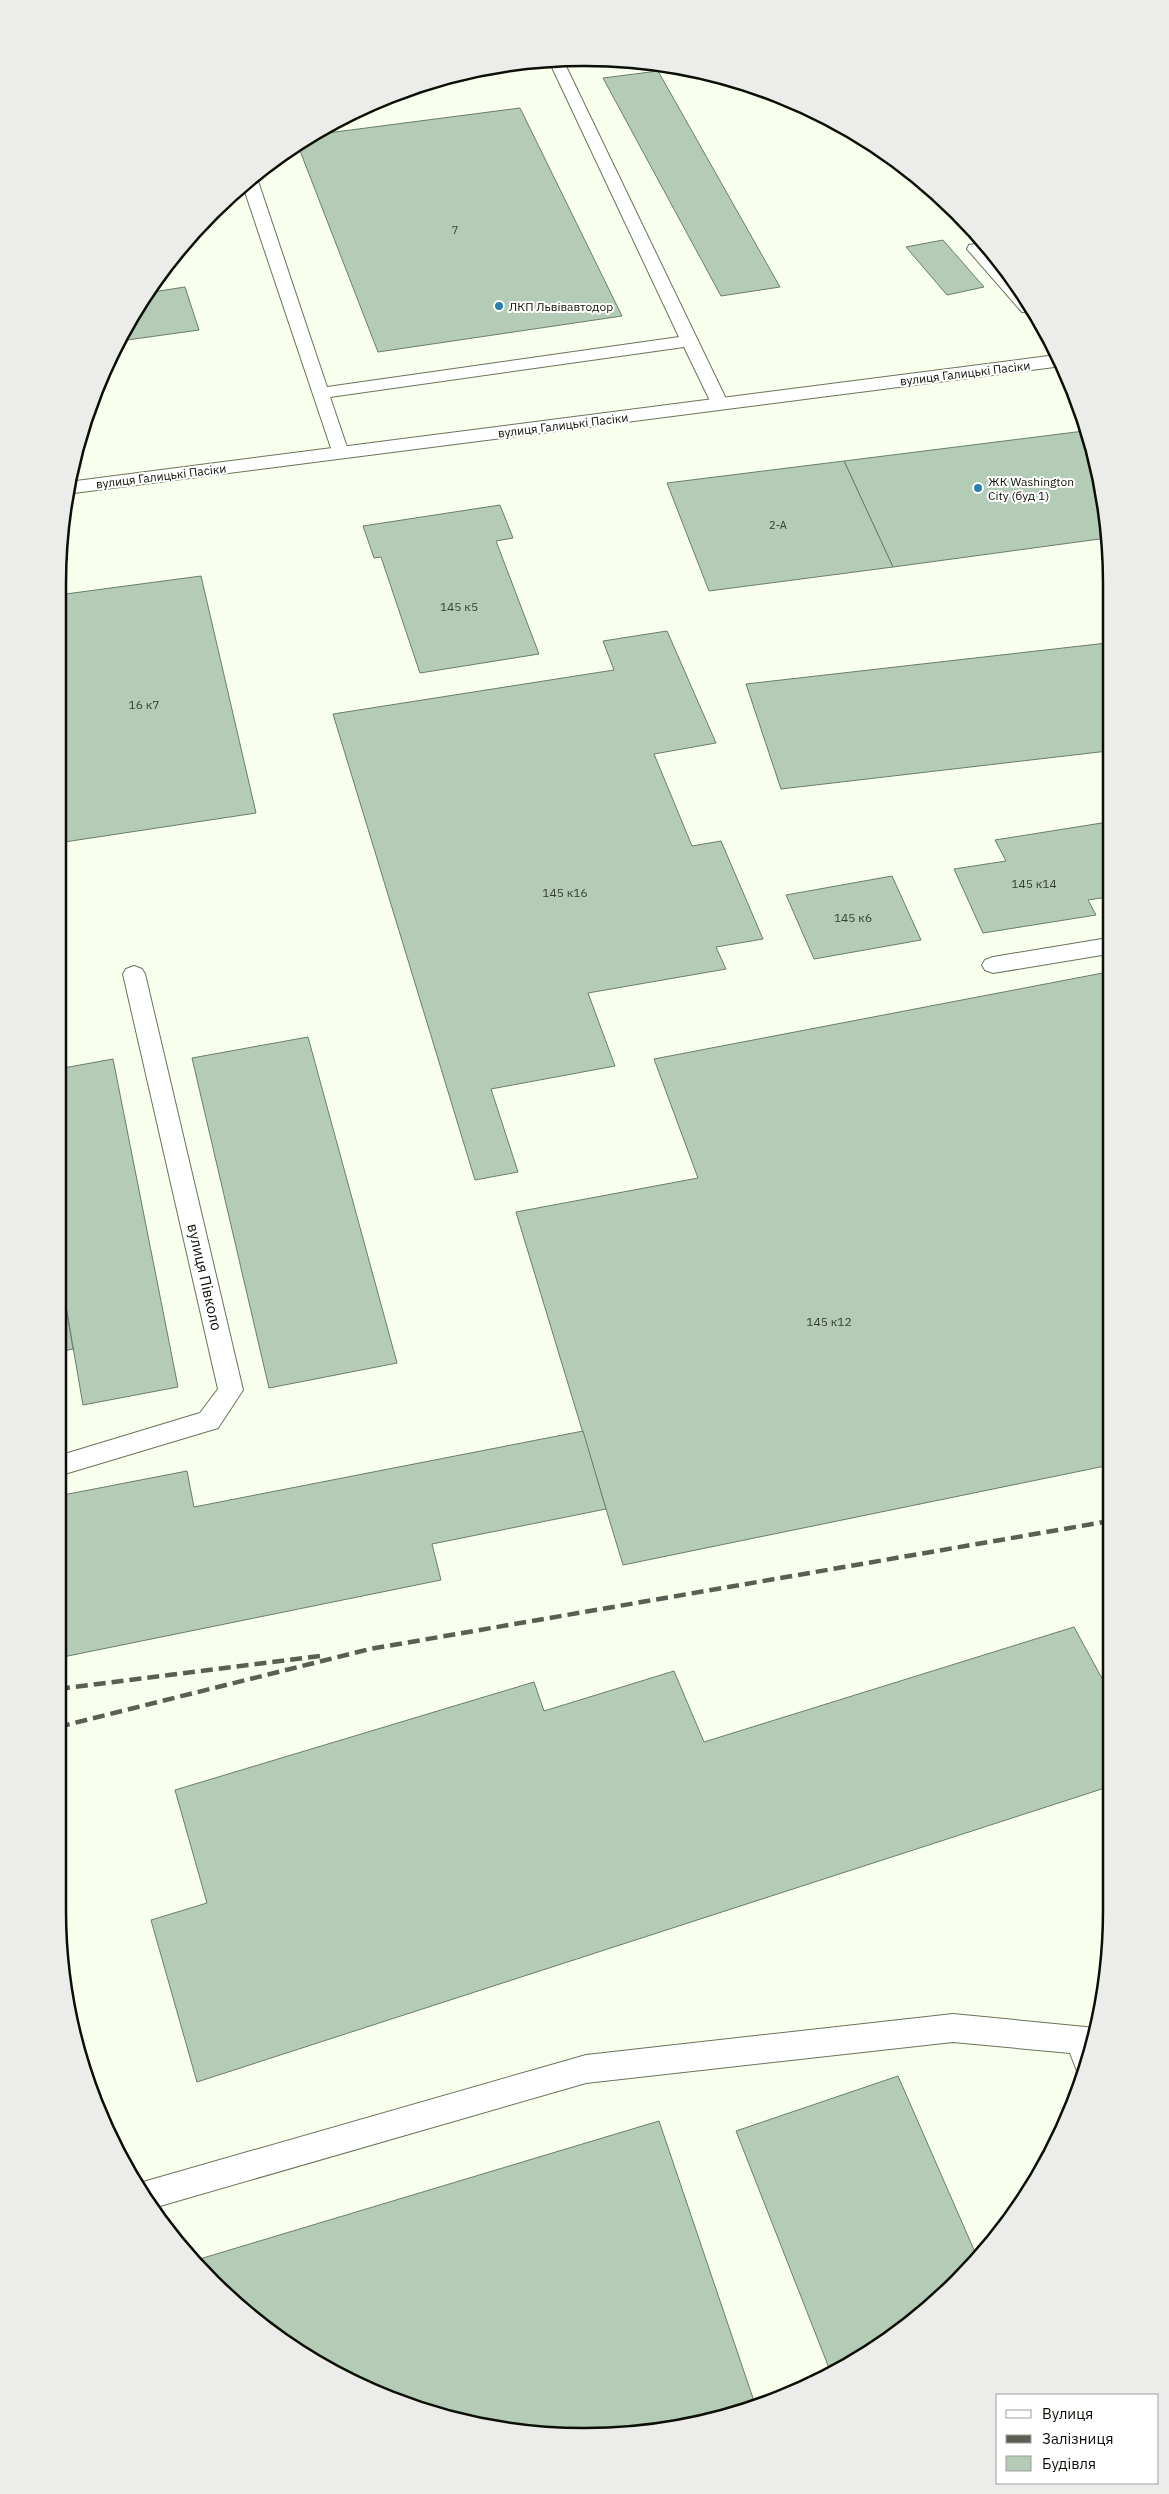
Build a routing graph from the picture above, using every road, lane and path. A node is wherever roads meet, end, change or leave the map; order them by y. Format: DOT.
graph roads {
  1 [pos="559,67"];
  2 [pos="252,187"];
  3 [pos="979,249"];
  4 [pos="1006,284"];
  5 [pos="690,341"];
  6 [pos="1052,362"];
  7 [pos="320,393"];
  8 [pos="720,404"];
  9 [pos="340,453"];
  10 [pos="75,487"];
  11 [pos="1103,947"];
  12 [pos="993,966"];
  13 [pos="134,974"];
  14 [pos="66,1464"];
  15 [pos="1084,2047"];
  16 [pos="152,2194"];
  1 -- 5 [label="lane"];
  2 -- 7 [label="lane"];
  3 -- 4 [label="lane"];
  5 -- 7 [label="lane"];
  5 -- 8 [label="lane"];
  6 -- 8 [label="street, вулиця Галицькі Пасіки"];
  7 -- 9 [label="lane"];
  8 -- 9 [label="street, вулиця Галицькі Пасіки"];
  9 -- 10 [label="street, вулиця Галицькі Пасіки"];
  11 -- 12 [label="lane"];
  13 -- 14 [label="lane, вулиця Півколо"];
  15 -- 16 [label="lane"];
}
